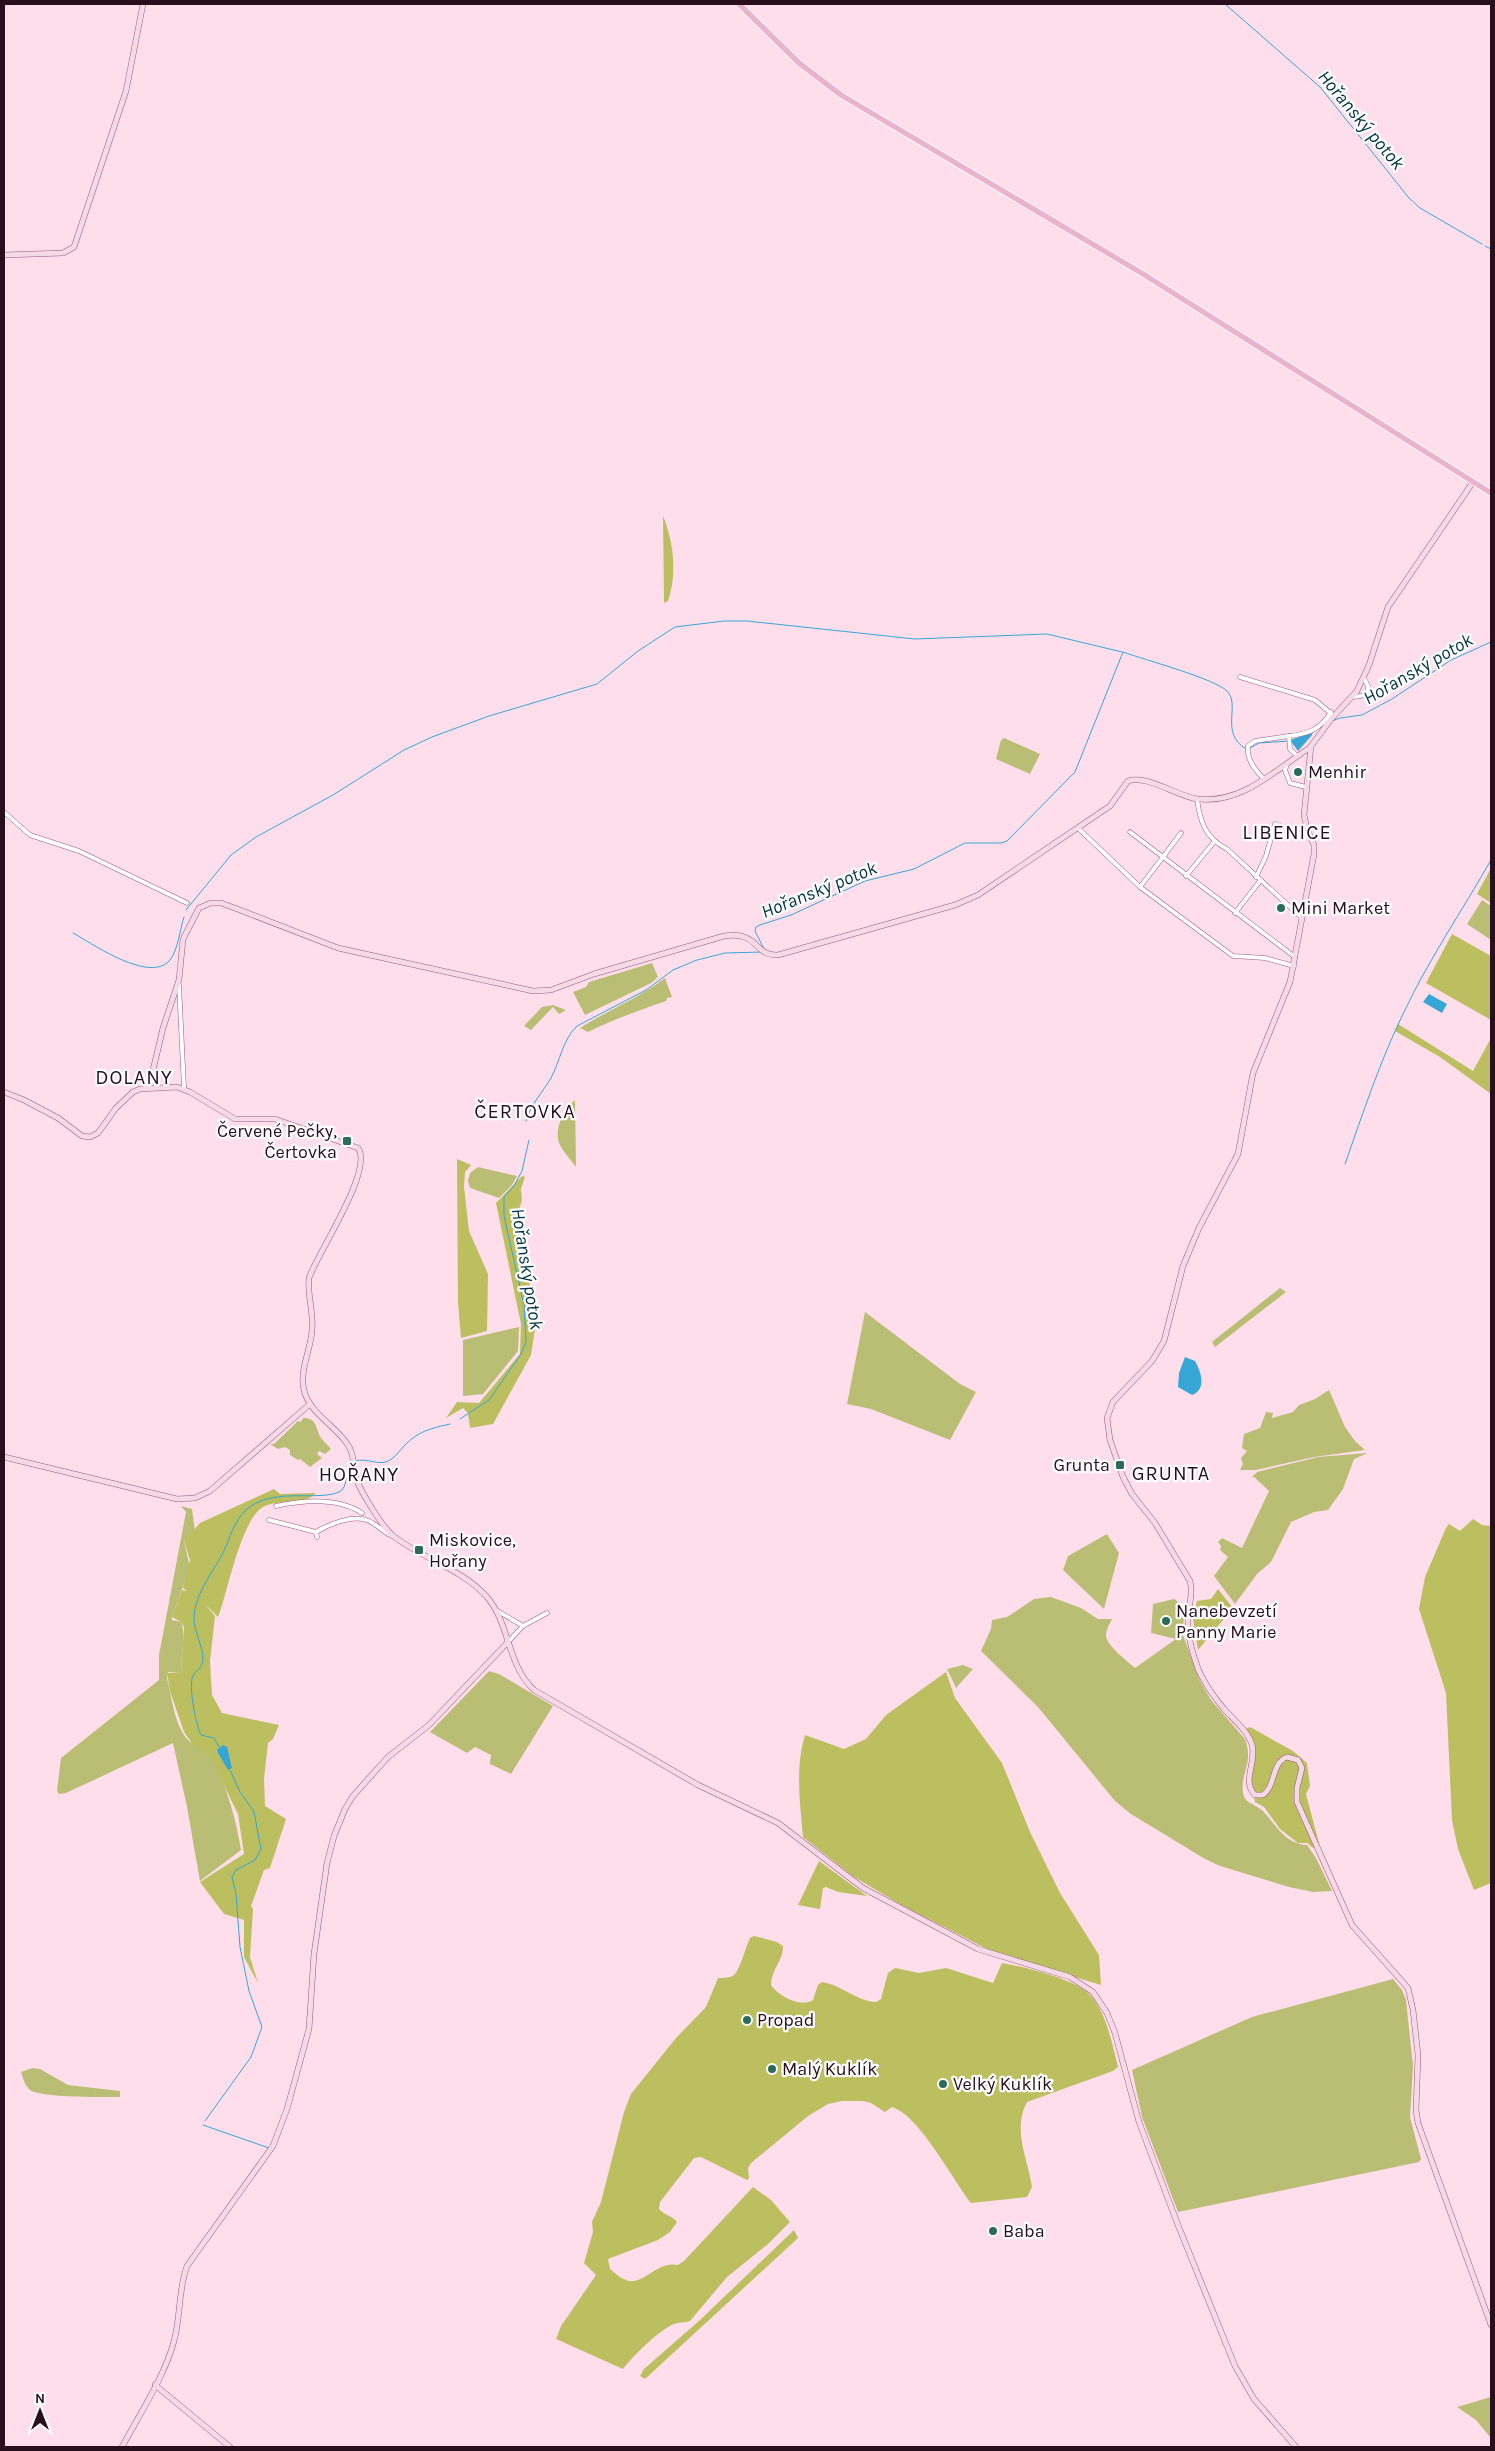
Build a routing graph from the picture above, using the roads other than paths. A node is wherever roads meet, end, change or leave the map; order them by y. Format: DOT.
graph roads {
  1 [pos="143,4"];
  2 [pos="738,4"];
  3 [pos="4,255"];
  4 [pos="1473,482"];
  5 [pos="1491,493"];
  6 [pos="1240,677"];
  7 [pos="1364,678"];
  8 [pos="1352,697"];
  9 [pos="1333,715"];
  10 [pos="1289,736"];
  11 [pos="1311,746"];
  12 [pos="1297,756"];
  13 [pos="1287,764"];
  14 [pos="1264,779"];
  15 [pos="1306,787"];
  16 [pos="1197,799"];
  17 [pos="4,812"];
  18 [pos="1079,829"];
  19 [pos="1307,829"];
  20 [pos="1130,832"];
  21 [pos="1182,833"];
  22 [pos="1214,842"];
  23 [pos="1163,857"];
  24 [pos="1186,876"];
  25 [pos="1256,877"];
  26 [pos="1260,881"];
  27 [pos="1140,886"];
  28 [pos="187,903"];
  29 [pos="1235,913"];
  30 [pos="1302,918"];
  31 [pos="1295,958"];
  32 [pos="1294,966"];
  33 [pos="178,980"];
  34 [pos="184,1088"];
  35 [pos="146,1089"];
  36 [pos="4,1092"];
  37 [pos="310,1404"];
  38 [pos="4,1458"];
  39 [pos="276,1506"];
  40 [pos="362,1513"];
  41 [pos="269,1520"];
  42 [pos="316,1532"];
  43 [pos="394,1536"];
  44 [pos="317,1537"];
  45 [pos="496,1610"];
  46 [pos="546,1613"];
  47 [pos="523,1626"];
  48 [pos="508,1642"];
  49 [pos="1491,2325"];
  50 [pos="155,2385"];
  51 [pos="122,2447"];
  52 [pos="230,2447"];
  53 [pos="1296,2447"];
  1 -- 3 [label="street"];
  2 -- 4 [label="main road"];
  4 -- 5 [label="main road"];
  4 -- 7 [label="street"];
  6 -- 9 [label="street"];
  7 -- 8 [label="street"];
  7 -- 8 [label="street"];
  8 -- 9 [label="street"];
  9 -- 10 [label="street"];
  9 -- 11 [label="street"];
  10 -- 12 [label="street"];
  10 -- 14 [label="street"];
  11 -- 12 [label="street"];
  11 -- 15 [label="street"];
  12 -- 13 [label="street"];
  13 -- 14 [label="street"];
  13 -- 15 [label="street"];
  14 -- 16 [label="street"];
  15 -- 19 [label="street"];
  16 -- 18 [label="street"];
  16 -- 22 [label="street"];
  17 -- 28 [label="street"];
  18 -- 27 [label="street"];
  18 -- 33 [label="street"];
  19 -- 25 [label="street"];
  19 -- 30 [label="street"];
  20 -- 23 [label="street"];
  21 -- 23 [label="street"];
  22 -- 24 [label="street"];
  22 -- 25 [label="street"];
  23 -- 24 [label="street"];
  23 -- 27 [label="street"];
  24 -- 29 [label="street"];
  25 -- 26 [label="street"];
  26 -- 29 [label="street"];
  26 -- 30 [label="street"];
  27 -- 32 [label="street"];
  29 -- 31 [label="street"];
  30 -- 31 [label="street"];
  31 -- 32 [label="street"];
  32 -- 49 [label="street"];
  33 -- 34 [label="street"];
  33 -- 35 [label="street"];
  34 -- 35 [label="street"];
  34 -- 37 [label="street"];
  35 -- 36 [label="street"];
  37 -- 38 [label="street"];
  37 -- 43 [label="street"];
  39 -- 40 [label="street"];
  41 -- 42 [label="street"];
  42 -- 43 [label="street"];
  42 -- 44 [label="street"];
  43 -- 45 [label="street"];
  45 -- 47 [label="street"];
  45 -- 48 [label="street"];
  46 -- 47 [label="street"];
  47 -- 48 [label="street"];
  48 -- 50 [label="street"];
  48 -- 53 [label="street"];
  50 -- 51 [label="street"];
  50 -- 52 [label="street"];
}
